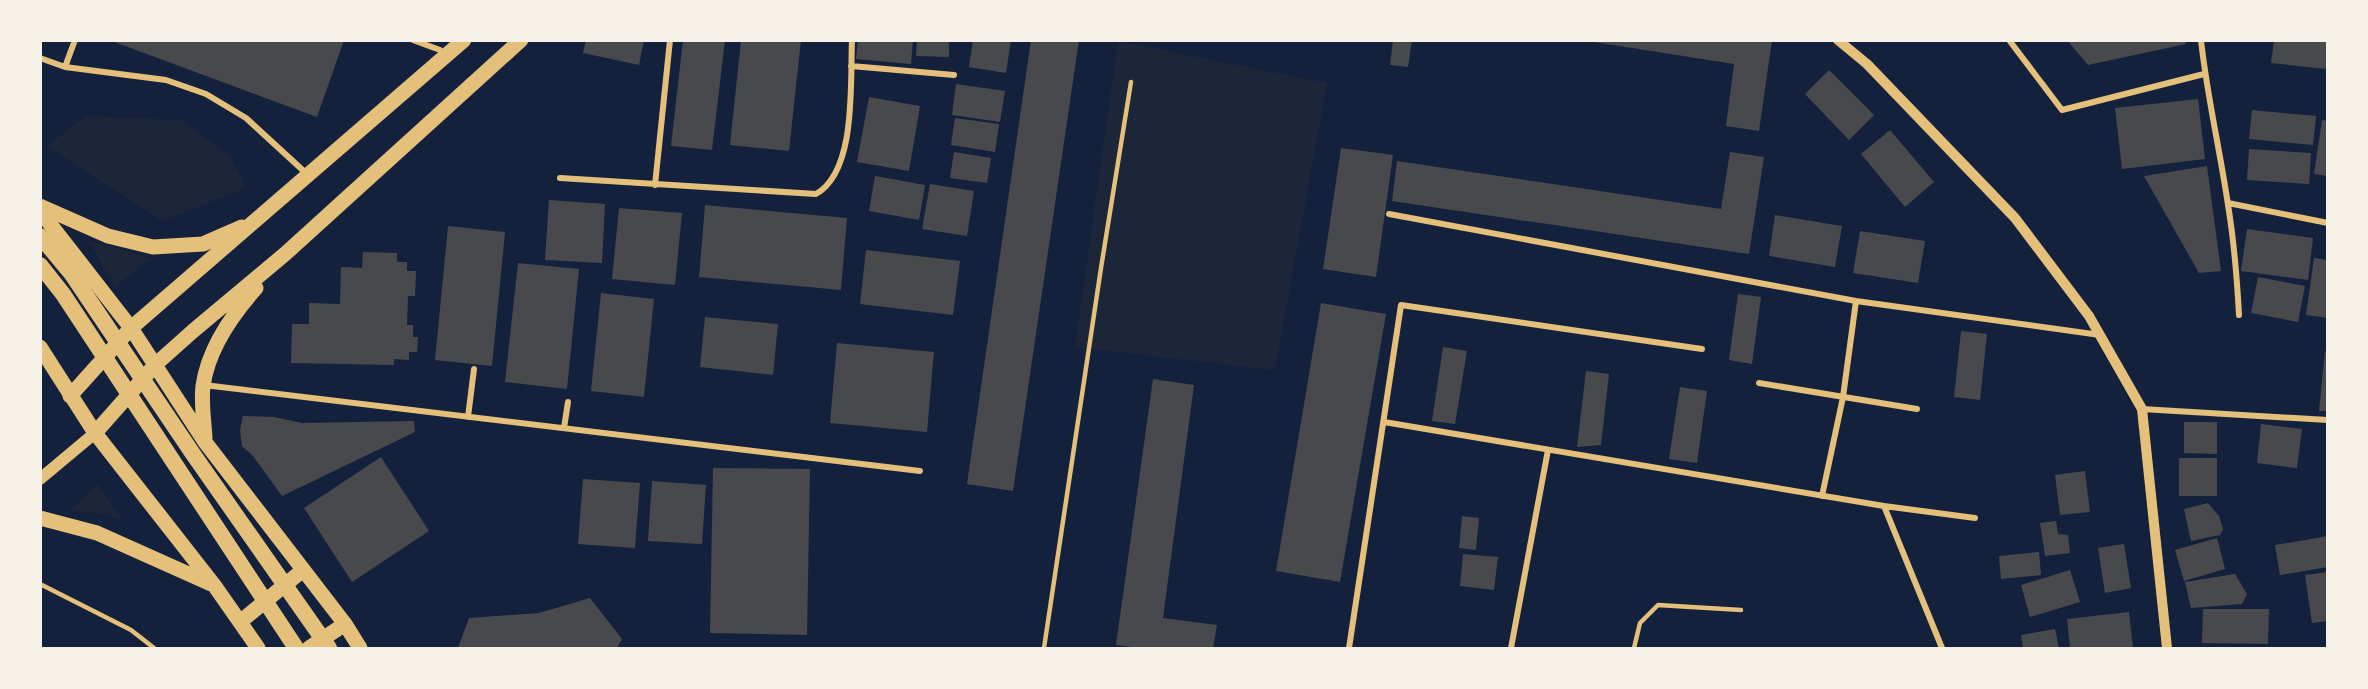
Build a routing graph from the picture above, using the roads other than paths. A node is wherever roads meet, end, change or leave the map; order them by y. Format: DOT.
graph roads {
  1 [pos="75,40"];
  2 [pos="413,40"];
  3 [pos="441,40"];
  4 [pos="464,40"];
  5 [pos="521,40"];
  6 [pos="670,40"];
  7 [pos="852,40"];
  8 [pos="1838,40"];
  9 [pos="2009,40"];
  10 [pos="2201,40"];
  11 [pos="440,57"];
  12 [pos="40,58"];
  13 [pos="851,66"];
  14 [pos="65,67"];
  15 [pos="2204,74"];
  16 [pos="954,75"];
  17 [pos="1131,82"];
  18 [pos="309,175"];
  19 [pos="560,178"];
  20 [pos="655,185"];
  21 [pos="2228,203"];
  22 [pos="40,206"];
  23 [pos="40,211"];
  24 [pos="1389,214"];
  25 [pos="256,221"];
  26 [pos="2328,224"];
  27 [pos="40,236"];
  28 [pos="285,254"];
  29 [pos="40,266"];
  30 [pos="1856,301"];
  31 [pos="2239,315"];
  32 [pos="131,328"];
  33 [pos="2100,335"];
  34 [pos="40,347"];
  35 [pos="1702,349"];
  36 [pos="156,364"];
  37 [pos="474,369"];
  38 [pos="1759,382"];
  39 [pos="203,385"];
  40 [pos="70,396"];
  41 [pos="1843,397"];
  42 [pos="568,402"];
  43 [pos="1917,408"];
  44 [pos="2142,409"];
  45 [pos="468,417"];
  46 [pos="2328,420"];
  47 [pos="1384,422"];
  48 [pos="564,428"];
  49 [pos="95,433"];
  50 [pos="205,442"];
  51 [pos="1548,450"];
  52 [pos="920,471"];
  53 [pos="40,479"];
  54 [pos="1822,496"];
  55 [pos="1884,506"];
  56 [pos="40,518"];
  57 [pos="1975,518"];
  58 [pos="303,570"];
  59 [pos="40,584"];
  60 [pos="214,585"];
  61 [pos="1741,610"];
  62 [pos="240,622"];
  63 [pos="345,624"];
  64 [pos="154,648"];
  65 [pos="258,648"];
  66 [pos="296,648"];
  67 [pos="309,648"];
  68 [pos="329,648"];
  69 [pos="360,648"];
  70 [pos="1044,648"];
  71 [pos="1349,648"];
  72 [pos="1511,648"];
  73 [pos="1634,648"];
  74 [pos="1942,648"];
  75 [pos="2167,648"];
  1 -- 14 [label="street"];
  2 -- 11 [label="street"];
  3 -- 11 [label="street"];
  4 -- 11 [label="main road"];
  5 -- 28 [label="main road"];
  6 -- 20 [label="street"];
  7 -- 13 [label="street"];
  8 -- 33 [label="street"];
  9 -- 15 [label="street"];
  10 -- 15 [label="street"];
  11 -- 18 [label="main road"];
  12 -- 14 [label="street"];
  13 -- 16 [label="street"];
  13 -- 20 [label="street"];
  14 -- 18 [label="street"];
  15 -- 21 [label="street"];
  17 -- 70 [label="lane"];
  18 -- 25 [label="main road"];
  19 -- 20 [label="street"];
  21 -- 26 [label="street"];
  21 -- 31 [label="street"];
  22 -- 25 [label="main road"];
  23 -- 32 [label="main road"];
  24 -- 30 [label="street"];
  25 -- 32 [label="main road"];
  27 -- 68 [label="highway"];
  28 -- 36 [label="main road"];
  28 -- 39 [label="main road"];
  29 -- 66 [label="highway"];
  30 -- 33 [label="street"];
  30 -- 41 [label="street"];
  32 -- 36 [label="main road"];
  32 -- 40 [label="main road"];
  33 -- 44 [label="street"];
  34 -- 40 [label="main road"];
  35 -- 47 [label="street"];
  36 -- 49 [label="main road"];
  36 -- 50 [label="main road"];
  37 -- 45 [label="street"];
  38 -- 41 [label="street"];
  39 -- 45 [label="street"];
  39 -- 50 [label="main road"];
  40 -- 49 [label="main road"];
  41 -- 43 [label="street"];
  41 -- 54 [label="street"];
  42 -- 48 [label="street"];
  44 -- 46 [label="street"];
  44 -- 75 [label="street"];
  45 -- 48 [label="street"];
  47 -- 51 [label="street"];
  47 -- 71 [label="street"];
  48 -- 52 [label="street"];
  49 -- 53 [label="main road"];
  49 -- 60 [label="main road"];
  50 -- 58 [label="main road"];
  51 -- 54 [label="street"];
  51 -- 72 [label="street"];
  54 -- 55 [label="street"];
  55 -- 57 [label="street"];
  55 -- 74 [label="street"];
  56 -- 60 [label="main road"];
  58 -- 62 [label="main road"];
  58 -- 63 [label="main road"];
  59 -- 64 [label="lane"];
  60 -- 62 [label="main road"];
  61 -- 73 [label="lane"];
  62 -- 65 [label="main road"];
  63 -- 67 [label="main road"];
  63 -- 69 [label="main road"];
}
